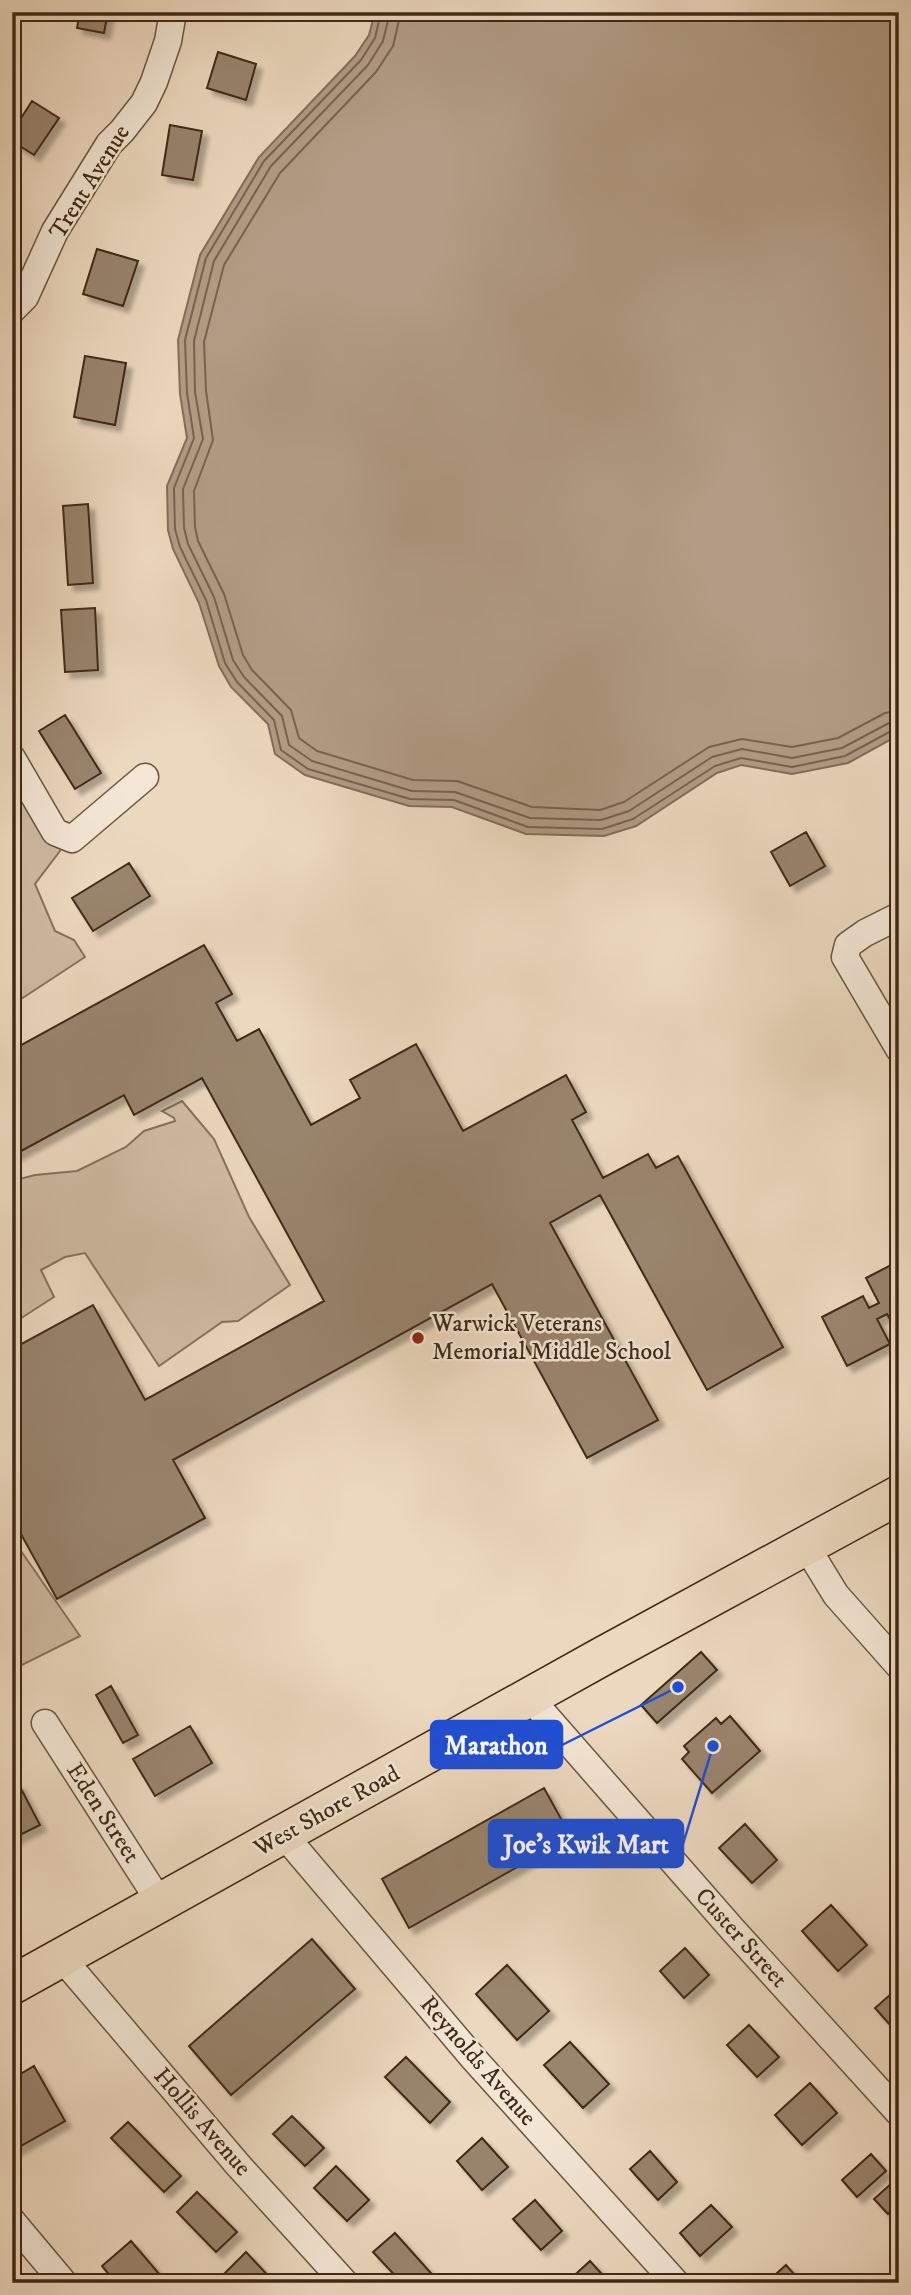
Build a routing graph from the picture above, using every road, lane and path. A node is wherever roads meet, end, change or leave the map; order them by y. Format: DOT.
graph roads {
  1 [pos="173,12"];
  2 [pos="12,310"];
  3 [pos="12,758"];
  4 [pos="145,777"];
  5 [pos="899,916"];
  6 [pos="899,1049"];
  7 [pos="899,1496"];
  8 [pos="806,1546"];
  9 [pos="899,1667"];
  10 [pos="530,1698"];
  11 [pos="45,1723"];
  12 [pos="284,1835"];
  13 [pos="161,1904"];
  14 [pos="62,1958"];
  15 [pos="12,1985"];
  16 [pos="899,2113"];
  17 [pos="12,2221"];
  18 [pos="64,2283"];
  19 [pos="345,2283"];
  20 [pos="676,2283"];
  1 -- 2 [label="street, Trent Avenue"];
  3 -- 4 [label="street"];
  5 -- 6 [label="street"];
  7 -- 8 [label="main road, West Shore Road"];
  8 -- 9 [label="street"];
  8 -- 10 [label="main road, West Shore Road"];
  10 -- 12 [label="main road, West Shore Road"];
  10 -- 16 [label="street, Custer Street"];
  11 -- 13 [label="street, Eden Street"];
  12 -- 13 [label="main road, West Shore Road"];
  12 -- 20 [label="street, Reynolds Avenue"];
  13 -- 14 [label="main road, West Shore Road"];
  14 -- 15 [label="main road, West Shore Road"];
  14 -- 19 [label="street, Hollis Avenue"];
  17 -- 18 [label="street"];
}
